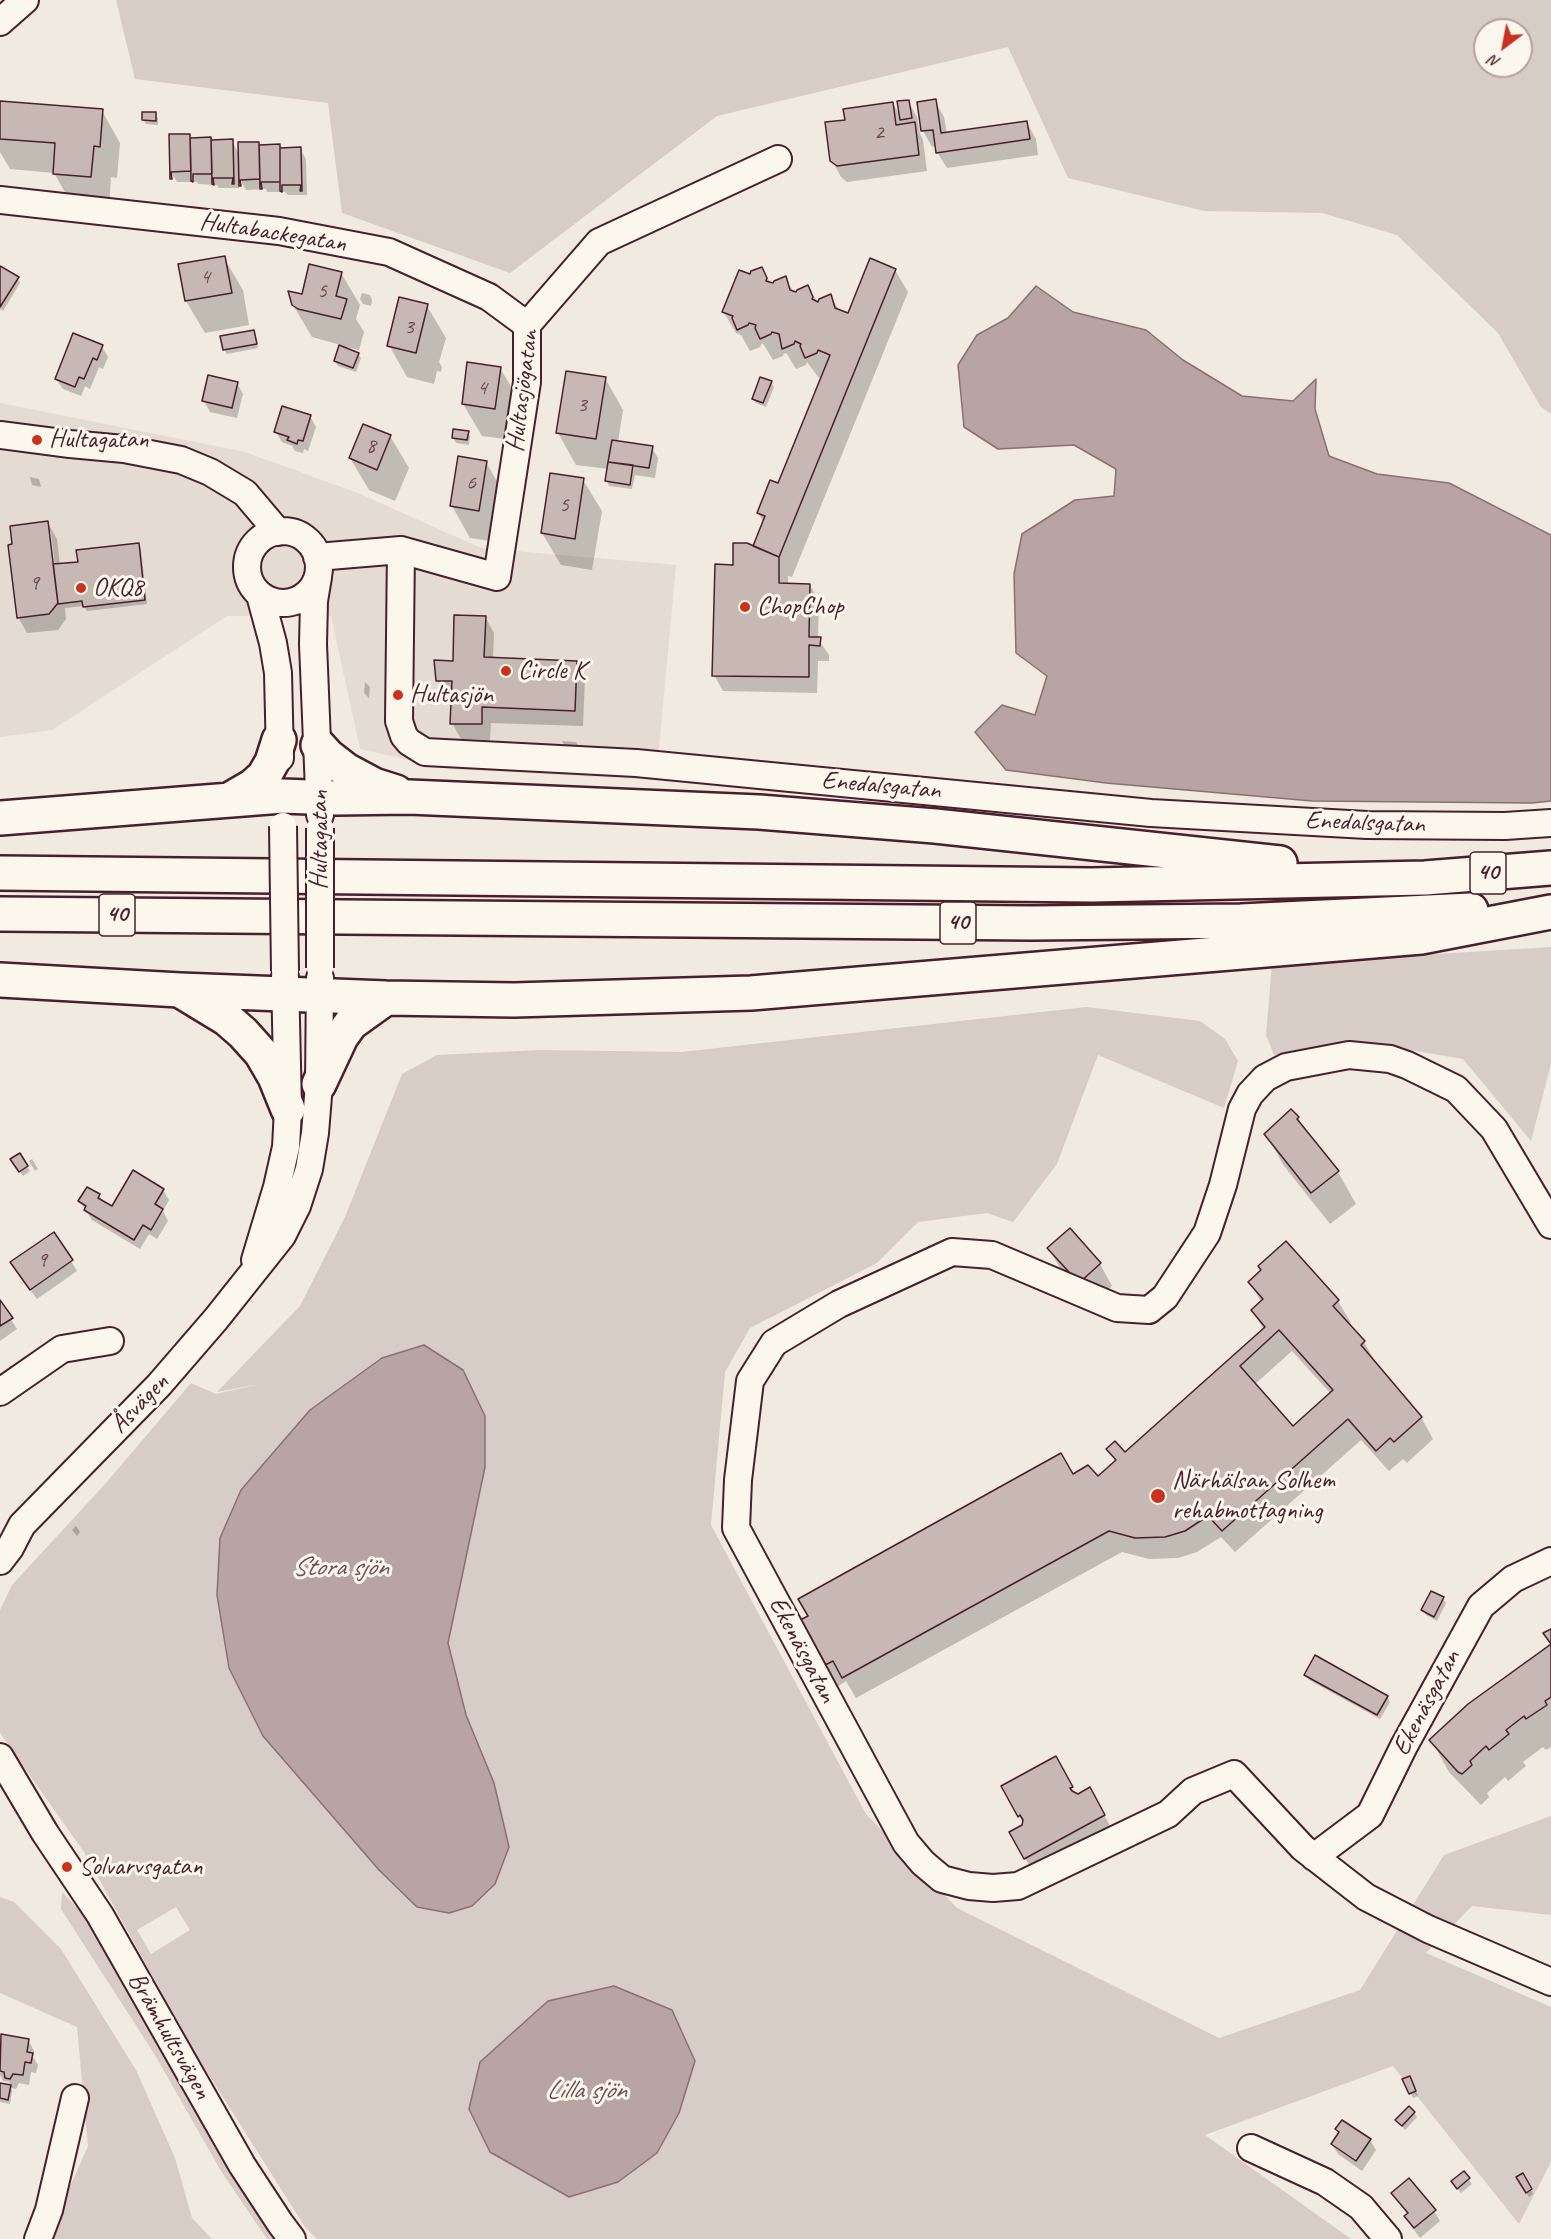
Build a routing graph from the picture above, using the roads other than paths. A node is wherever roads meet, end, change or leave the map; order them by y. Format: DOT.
graph roads {
  1 [pos="25,0"];
  2 [pos="0,22"];
  3 [pos="778,159"];
  4 [pos="0,200"];
  5 [pos="527,325"];
  6 [pos="0,435"];
  7 [pos="278,532"];
  8 [pos="401,550"];
  9 [pos="318,567"];
  10 [pos="260,596"];
  11 [pos="279,740"];
  12 [pos="318,745"];
  13 [pos="409,796"];
  14 [pos="229,801"];
  15 [pos="283,811"];
  16 [pos="320,812"];
  17 [pos="0,818"];
  18 [pos="1551,823"];
  19 [pos="1551,868"];
  20 [pos="0,873"];
  21 [pos="1425,878"];
  22 [pos="1551,906"];
  23 [pos="1551,912"];
  24 [pos="0,914"];
  25 [pos="0,980"];
  26 [pos="320,981"];
  27 [pos="286,982"];
  28 [pos="180,990"];
  29 [pos="386,998"];
  30 [pos="319,1083"];
  31 [pos="288,1109"];
  32 [pos="1551,1226"];
  33 [pos="250,1276"];
  34 [pos="110,1341"];
  35 [pos="0,1392"];
  36 [pos="20,1523"];
  37 [pos="0,1561"];
  38 [pos="1551,1561"];
  39 [pos="0,1579"];
  40 [pos="0,1757"];
  41 [pos="4,1783"];
  42 [pos="45,1833"];
  43 [pos="1314,1857"];
  44 [pos="1551,1982"];
  45 [pos="75,2098"];
  46 [pos="1251,2148"];
  47 [pos="38,2239"];
  48 [pos="292,2239"];
  49 [pos="1388,2239"];
  1 -- 2 [label="street"];
  3 -- 5 [label="street, Hultasjögatan"];
  4 -- 5 [label="street, Hultabackegatan"];
  5 -- 8 [label="street, Hultasjögatan"];
  6 -- 7 [label="street"];
  7 -- 9 [label="street"];
  7 -- 10 [label="street, Hultagatan"];
  8 -- 9 [label="street, Hultasjögatan"];
  8 -- 18 [label="street, Enedalsgatan"];
  9 -- 10 [label="street"];
  9 -- 12 [label="street, Hultagatan"];
  10 -- 11 [label="street, Hultagatan"];
  11 -- 14 [label="highway"];
  11 -- 15 [label="street, Hultagatan"];
  12 -- 13 [label="highway"];
  12 -- 16 [label="street, Hultagatan"];
  13 -- 16 [label="highway"];
  13 -- 21 [label="highway"];
  14 -- 15 [label="highway"];
  14 -- 17 [label="highway"];
  15 -- 16 [label="highway"];
  15 -- 27 [label="street, Hultagatan, bridge"];
  16 -- 26 [label="street, Hultagatan, bridge"];
  19 -- 21 [label="highway, 40"];
  20 -- 21 [label="highway, 40"];
  22 -- 24 [label="highway, 40"];
  23 -- 29 [label="highway"];
  25 -- 28 [label="highway"];
  26 -- 27 [label="highway"];
  26 -- 29 [label="highway"];
  26 -- 30 [label="street, Åsvägen"];
  27 -- 28 [label="highway"];
  27 -- 31 [label="street, Åsvägen"];
  28 -- 31 [label="highway"];
  29 -- 30 [label="highway"];
  30 -- 33 [label="street, Åsvägen"];
  31 -- 33 [label="street, Åsvägen"];
  32 -- 43 [label="street, Ekenäsgatan"];
  33 -- 36 [label="street, Åsvägen"];
  34 -- 35 [label="street"];
  36 -- 37 [label="street, Åsvägen"];
  36 -- 39 [label="street"];
  38 -- 43 [label="street, Ekenäsgatan"];
  40 -- 42 [label="street, Brämhultsvägen"];
  41 -- 42 [label="street, Brämhultsvägen"];
  42 -- 48 [label="street, Brämhultsvägen"];
  43 -- 44 [label="street, Ekenäsgatan"];
  45 -- 47 [label="street"];
  46 -- 49 [label="street"];
}
